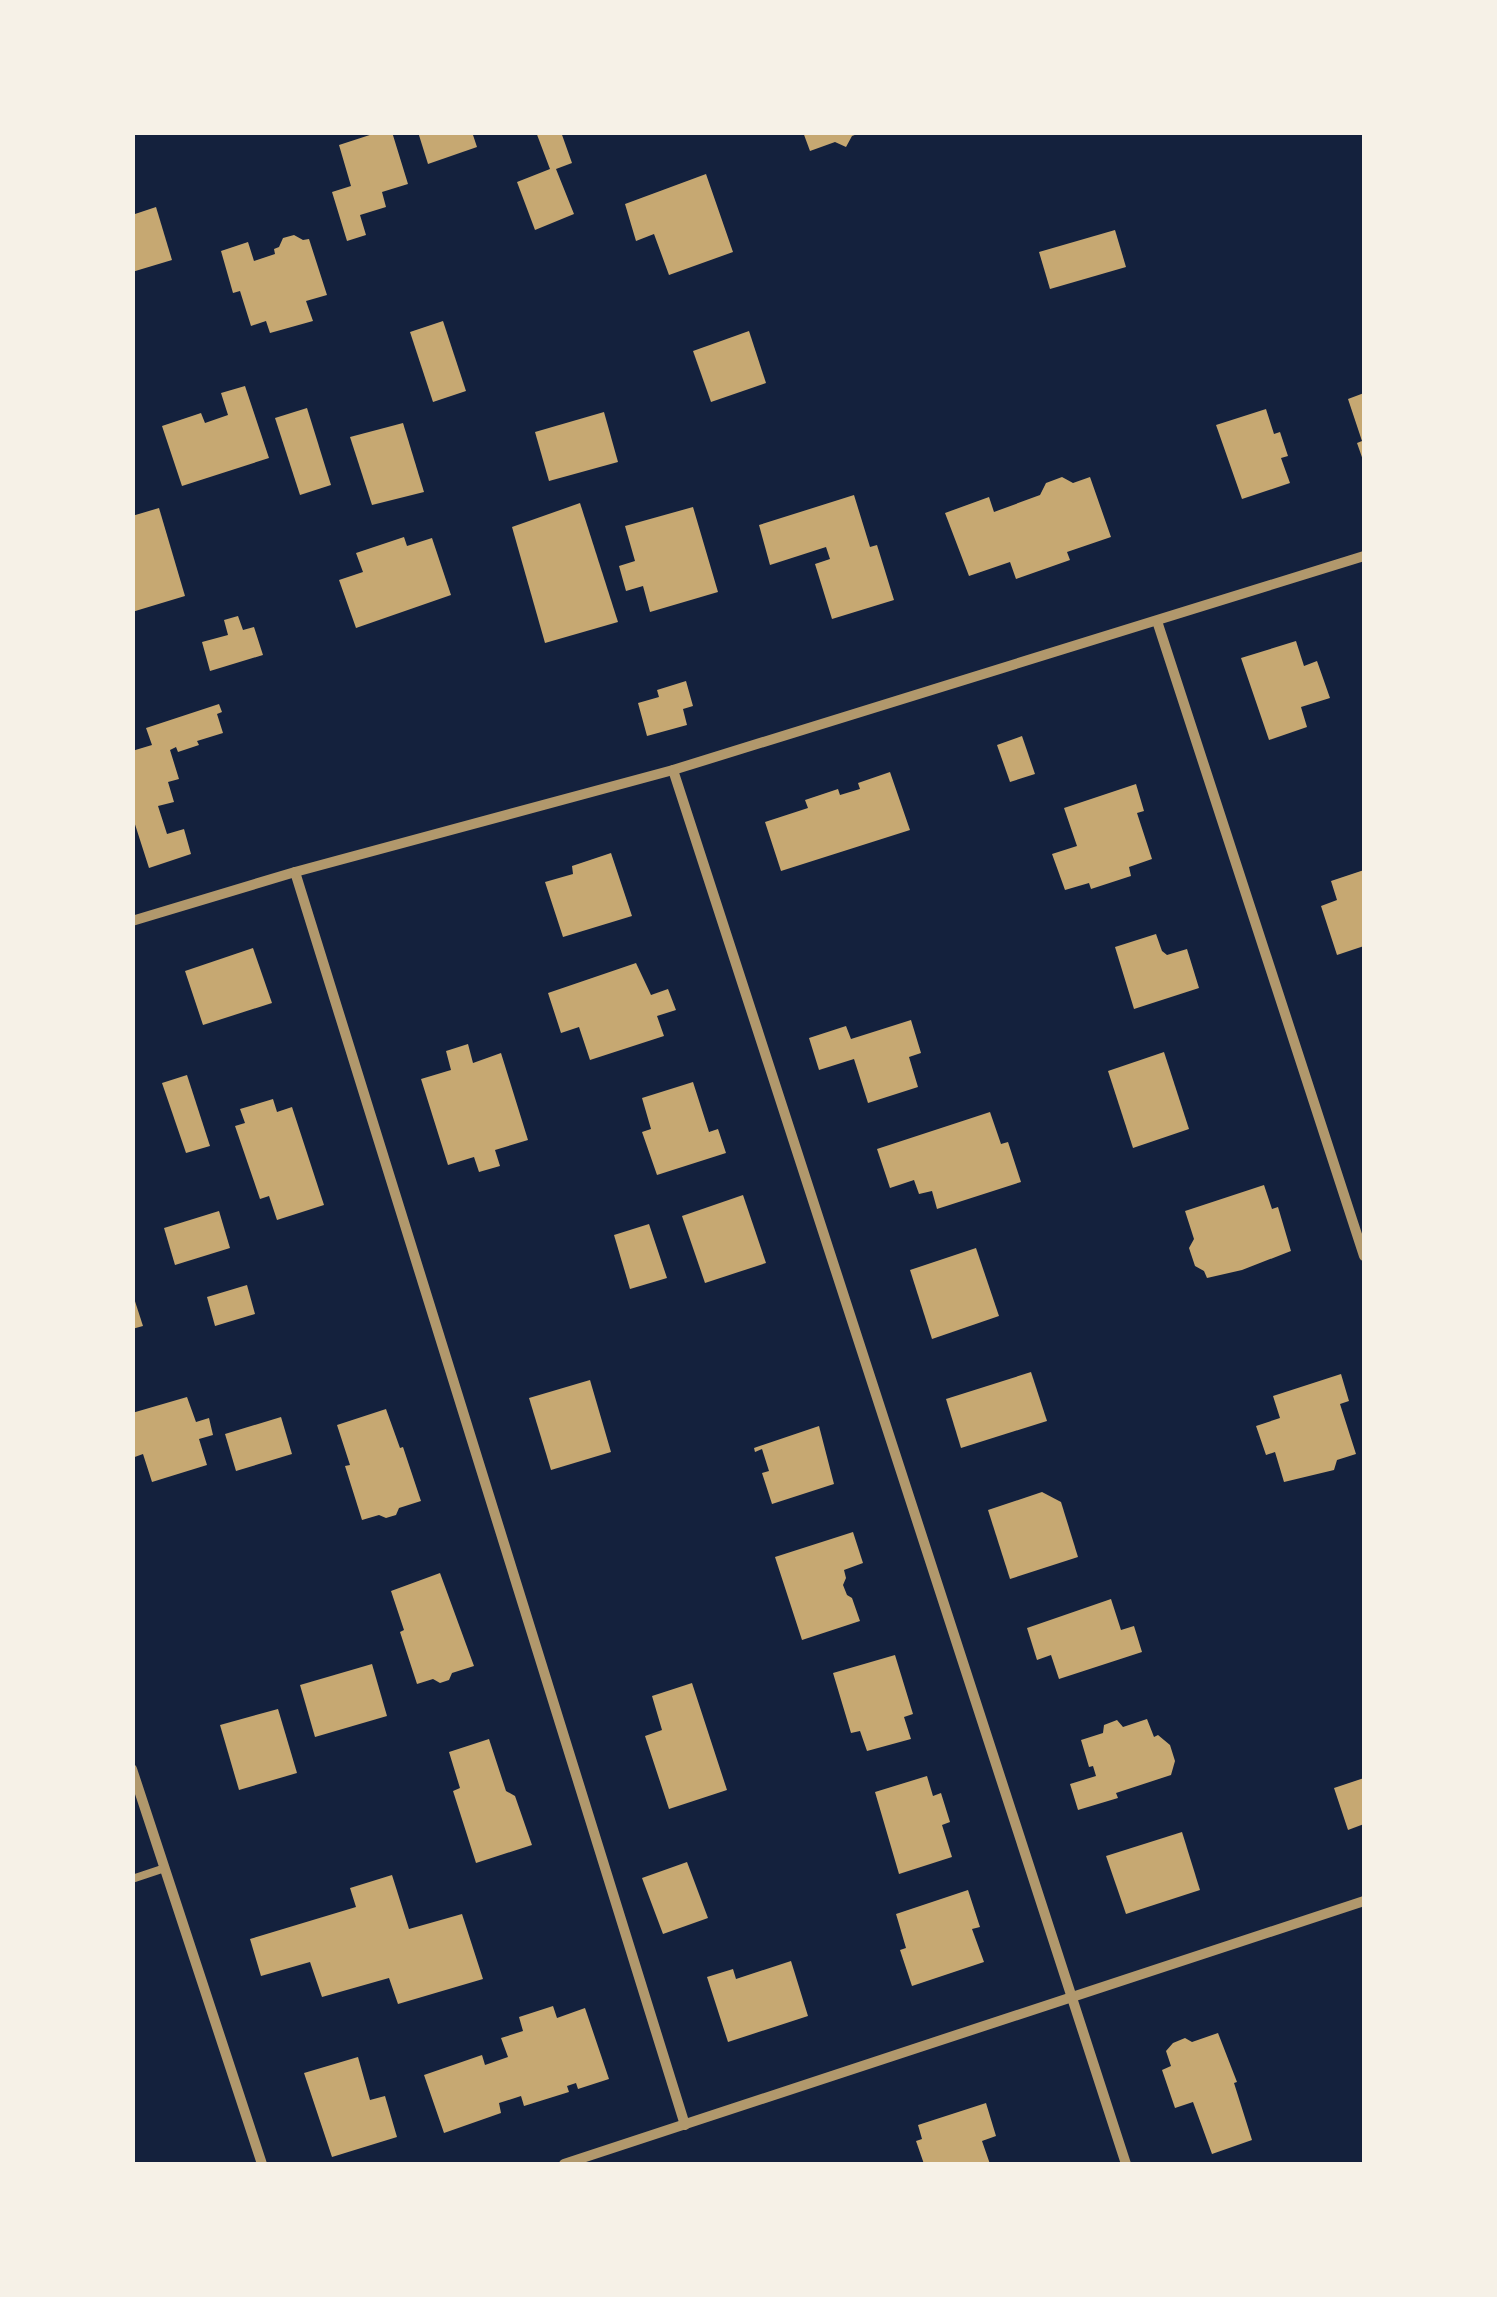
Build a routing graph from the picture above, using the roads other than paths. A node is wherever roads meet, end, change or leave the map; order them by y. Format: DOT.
graph roads {
  1 [pos="1364,556"];
  2 [pos="1158,621"];
  3 [pos="673,770"];
  4 [pos="295,872"];
  5 [pos="132,921"];
  6 [pos="1364,1256"];
  7 [pos="132,1769"];
  8 [pos="164,1868"];
  9 [pos="132,1878"];
  10 [pos="1364,1901"];
  11 [pos="1072,1999"];
  12 [pos="684,2125"];
  13 [pos="262,2164"];
  14 [pos="564,2164"];
  15 [pos="1126,2164"];
  1 -- 2 [label="street"];
  2 -- 3 [label="street"];
  2 -- 6 [label="street"];
  3 -- 4 [label="street"];
  3 -- 11 [label="street"];
  4 -- 5 [label="street"];
  4 -- 12 [label="street"];
  7 -- 8 [label="street"];
  8 -- 9 [label="lane"];
  8 -- 13 [label="street"];
  10 -- 11 [label="street"];
  11 -- 12 [label="street"];
  11 -- 15 [label="street"];
  12 -- 14 [label="street"];
}
